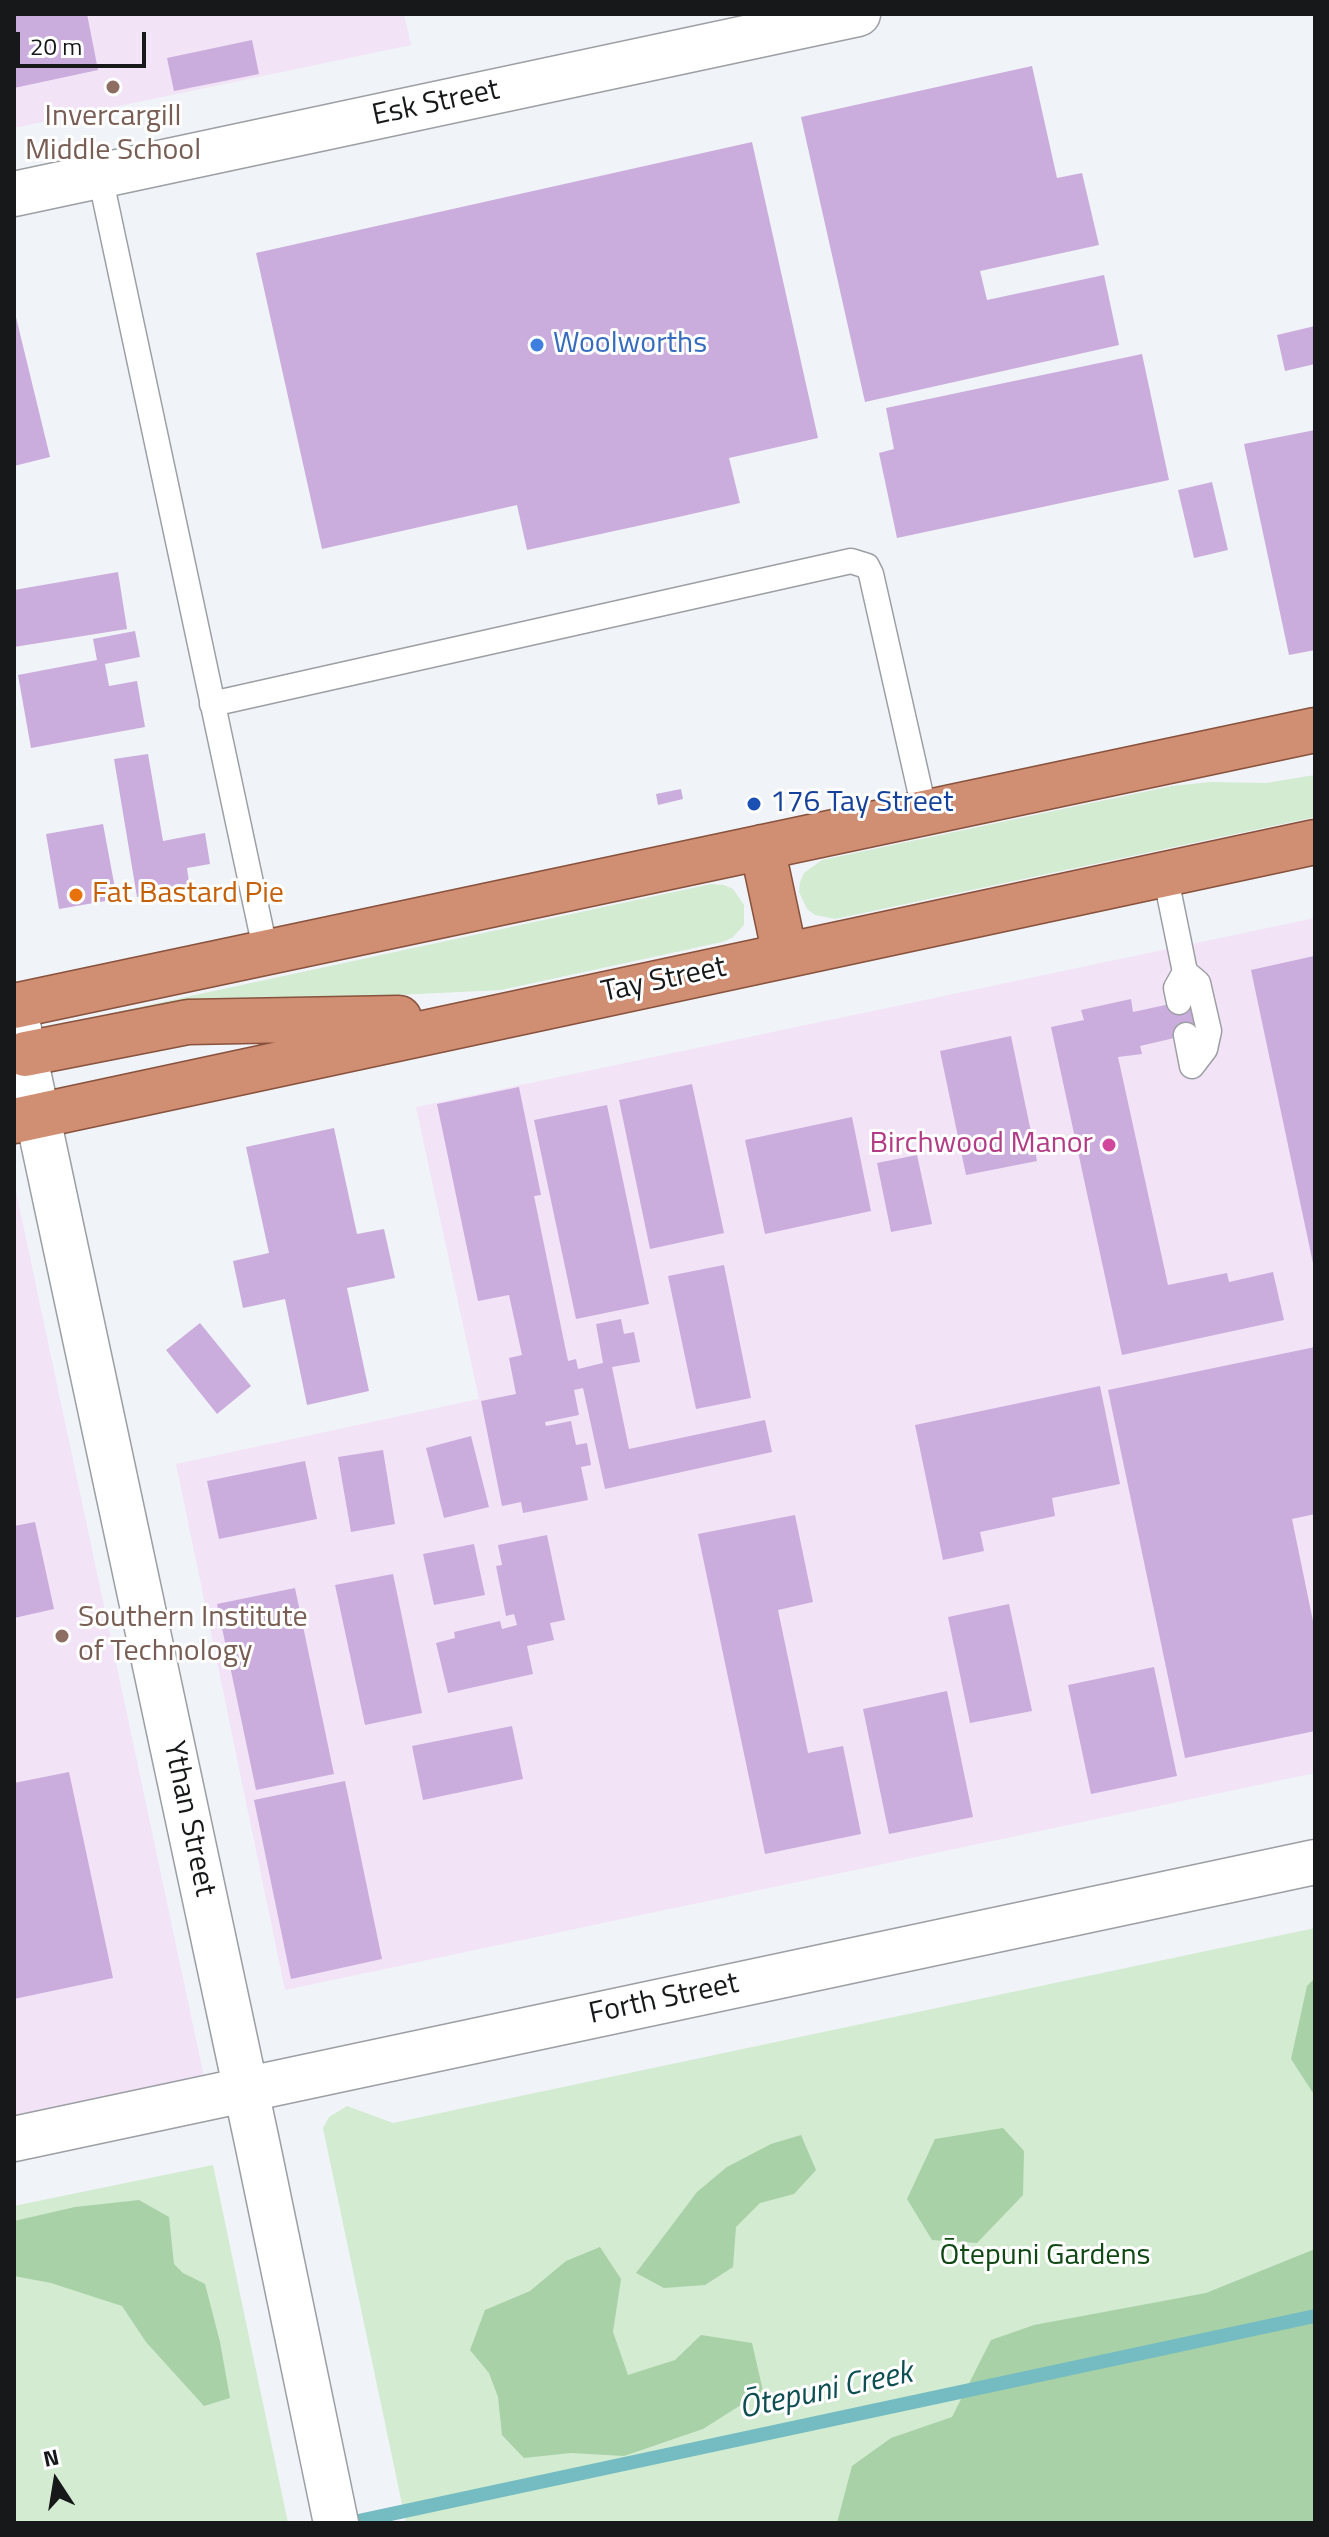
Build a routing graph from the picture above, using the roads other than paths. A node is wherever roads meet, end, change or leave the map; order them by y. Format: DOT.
graph roads {
  1 [pos="858,14"];
  2 [pos="100,176"];
  3 [pos="14,194"];
  4 [pos="212,704"];
  5 [pos="1315,730"];
  6 [pos="925,813"];
  7 [pos="1315,842"];
  8 [pos="762,847"];
  9 [pos="1165,874"];
  10 [pos="266,953"];
  11 [pos="785,955"];
  12 [pos="1185,972"];
  13 [pos="1179,1002"];
  14 [pos="14,1006"];
  15 [pos="529,1009"];
  16 [pos="1186,1035"];
  17 [pos="22,1064"];
  18 [pos="26,1118"];
  19 [pos="1315,1862"];
  20 [pos="245,2090"];
  21 [pos="14,2139"];
  22 [pos="336,2523"];
  1 -- 2 [label="street, Esk Street"];
  2 -- 3 [label="street, Esk Street"];
  2 -- 4 [label="lane"];
  4 -- 6 [label="lane"];
  4 -- 10 [label="lane"];
  5 -- 6 [label="highway"];
  6 -- 8 [label="highway"];
  7 -- 9 [label="highway, Tay Street"];
  8 -- 10 [label="highway"];
  8 -- 11 [label="highway"];
  9 -- 11 [label="highway, Tay Street"];
  9 -- 12 [label="lane"];
  10 -- 14 [label="highway"];
  11 -- 15 [label="highway, Tay Street"];
  12 -- 13 [label="lane"];
  12 -- 16 [label="lane"];
  14 -- 17 [label="street, Ythan Street"];
  15 -- 17 [label="highway"];
  15 -- 18 [label="highway, Tay Street"];
  17 -- 18 [label="street, Ythan Street"];
  18 -- 20 [label="street, Ythan Street"];
  19 -- 20 [label="street, Forth Street"];
  20 -- 21 [label="street, Forth Street"];
  20 -- 22 [label="street, Ythan Street"];
}
